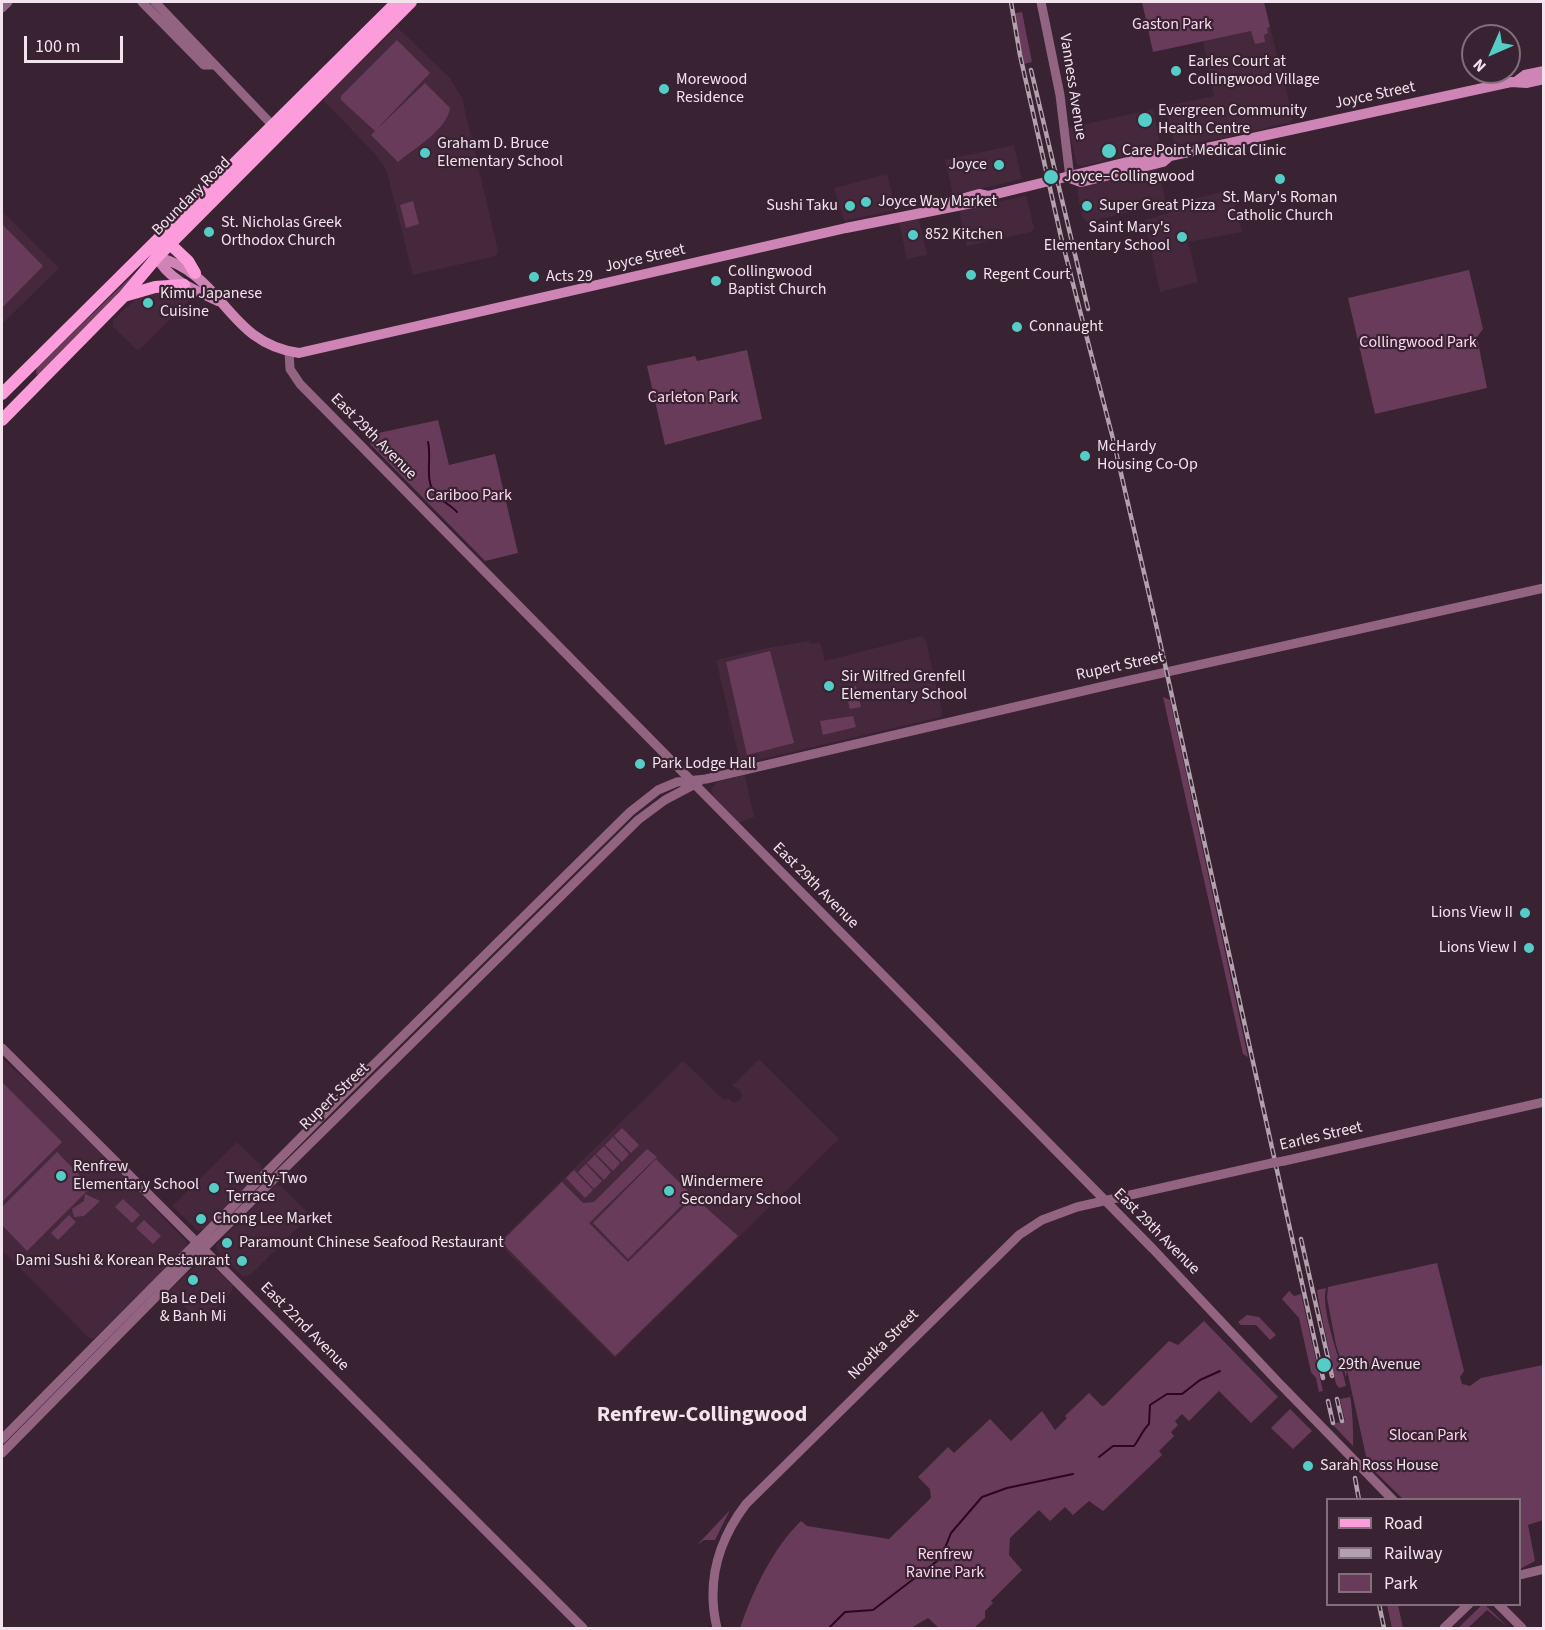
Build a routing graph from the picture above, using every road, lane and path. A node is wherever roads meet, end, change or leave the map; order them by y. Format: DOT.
graph roads {
  1 [pos="8,2"];
  2 [pos="142,2"];
  3 [pos="154,2"];
  4 [pos="397,2"];
  5 [pos="411,2"];
  6 [pos="1041,2"];
  7 [pos="2,8"];
  8 [pos="213,66"];
  9 [pos="1544,71"];
  10 [pos="1521,78"];
  11 [pos="1544,79"];
  12 [pos="1521,82"];
  13 [pos="1503,84"];
  14 [pos="276,129"];
  15 [pos="1070,178"];
  16 [pos="155,241"];
  17 [pos="170,244"];
  18 [pos="157,257"];
  19 [pos="138,259"];
  20 [pos="195,273"];
  21 [pos="184,285"];
  22 [pos="124,296"];
  23 [pos="219,302"];
  24 [pos="289,351"];
  25 [pos="2,394"];
  26 [pos="2,420"];
  27 [pos="1544,588"];
  28 [pos="691,782"];
  29 [pos="2,1048"];
  30 [pos="1544,1102"];
  31 [pos="1105,1201"];
  32 [pos="201,1245"];
  33 [pos="2,1439"];
  34 [pos="2,1453"];
  35 [pos="1392,1498"];
  36 [pos="1544,1569"];
  37 [pos="1521,1575"];
  38 [pos="1468,1606"];
  39 [pos="1499,1606"];
  40 [pos="583,1629"];
  41 [pos="717,1629"];
  42 [pos="1444,1629"];
  43 [pos="1522,1629"];
  1 -- 7 [label="street"];
  2 -- 8 [label="street"];
  3 -- 8 [label="street"];
  4 -- 14 [label="main road, Boundary Road"];
  5 -- 14 [label="main road, Boundary Road"];
  6 -- 15 [label="street, Vanness Avenue"];
  8 -- 14 [label="street"];
  9 -- 10 [label="main road, Joyce Street"];
  11 -- 12 [label="main road, Joyce Street"];
  13 -- 15 [label="main road, Joyce Street"];
  14 -- 16 [label="main road, Boundary Road"];
  14 -- 17 [label="main road, Boundary Road"];
  15 -- 24 [label="main road, Joyce Street"];
  16 -- 18 [label="main road"];
  16 -- 19 [label="main road, Boundary Road"];
  17 -- 18 [label="main road, Boundary Road"];
  17 -- 20 [label="main road"];
  18 -- 19 [label="main road"];
  18 -- 20 [label="main road"];
  18 -- 21 [label="main road"];
  18 -- 22 [label="main road, Boundary Road"];
  19 -- 25 [label="main road, Boundary Road"];
  20 -- 23 [label="main road"];
  21 -- 22 [label="main road"];
  21 -- 23 [label="main road"];
  22 -- 26 [label="main road, Boundary Road"];
  23 -- 24 [label="main road"];
  24 -- 28 [label="street, East 29th Avenue"];
  27 -- 28 [label="street, Rupert Street"];
  28 -- 31 [label="street, East 29th Avenue"];
  28 -- 32 [label="street, Rupert Street"];
  29 -- 32 [label="street, East 22nd Avenue"];
  30 -- 31 [label="street, Earles Street, bridge"];
  31 -- 35 [label="street, East 29th Avenue"];
  31 -- 41 [label="street, Nootka Street"];
  32 -- 33 [label="street, Rupert Street"];
  32 -- 34 [label="street, Rupert Street"];
  32 -- 40 [label="street, East 22nd Avenue"];
  36 -- 37 [label="street"];
  38 -- 42 [label="street"];
  39 -- 43 [label="street"];
}
